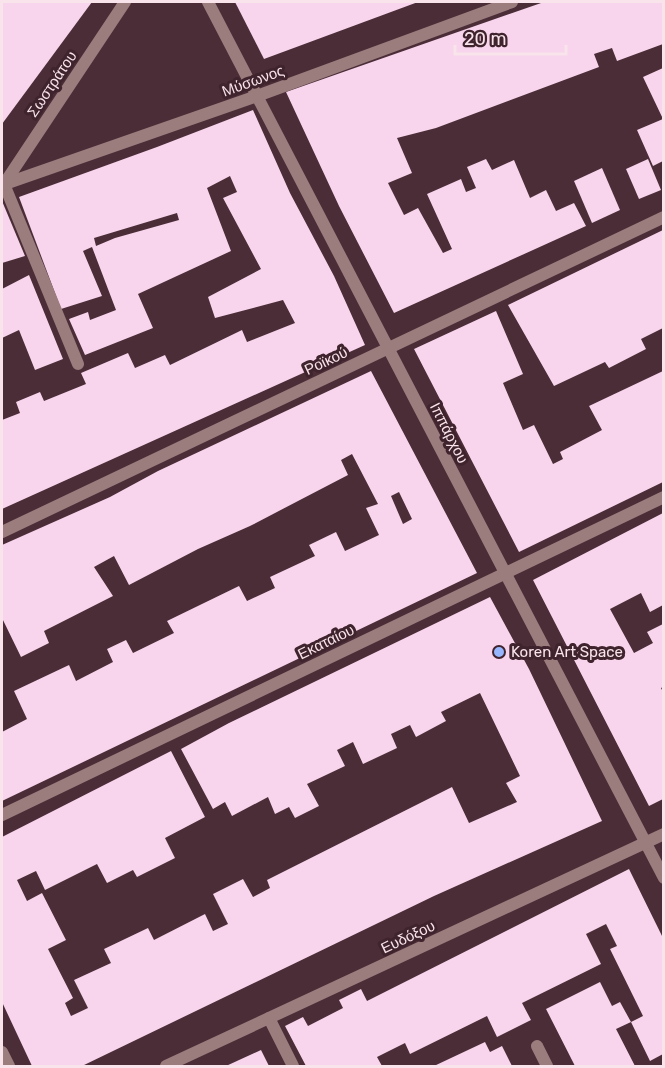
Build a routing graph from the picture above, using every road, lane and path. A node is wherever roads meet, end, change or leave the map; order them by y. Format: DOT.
graph roads {
  1 [pos="125,2"];
  2 [pos="208,2"];
  3 [pos="512,2"];
  4 [pos="257,96"];
  5 [pos="3,184"];
  6 [pos="663,217"];
  7 [pos="388,348"];
  8 [pos="78,364"];
  9 [pos="663,496"];
  10 [pos="2,532"];
  11 [pos="505,573"];
  12 [pos="2,815"];
  13 [pos="663,834"];
  14 [pos="645,842"];
  15 [pos="663,878"];
  16 [pos="269,1018"];
  17 [pos="537,1046"];
  18 [pos="2,1052"];
  19 [pos="9,1066"];
  20 [pos="166,1066"];
  21 [pos="293,1066"];
  22 [pos="548,1066"];
  1 -- 5 [label="street, Σωστράτου"];
  2 -- 4 [label="street, Ιππάρχου"];
  3 -- 4 [label="street, Μύσωνος"];
  4 -- 5 [label="street, Μύσωνος"];
  4 -- 7 [label="street, Ιππάρχου"];
  5 -- 8 [label="street"];
  6 -- 7 [label="street, Ροϊκού"];
  7 -- 10 [label="street, Ροϊκού"];
  7 -- 11 [label="street, Ιππάρχου"];
  9 -- 11 [label="street, Εκαταίου"];
  11 -- 12 [label="street, Εκαταίου"];
  11 -- 14 [label="street, Ιππάρχου"];
  13 -- 14 [label="street, Ευδόξου"];
  14 -- 15 [label="street, Ιππάρχου"];
  14 -- 16 [label="street, Ευδόξου"];
  16 -- 20 [label="street, Ευδόξου"];
  16 -- 21 [label="street"];
  17 -- 22 [label="street"];
  18 -- 19 [label="street"];
}
